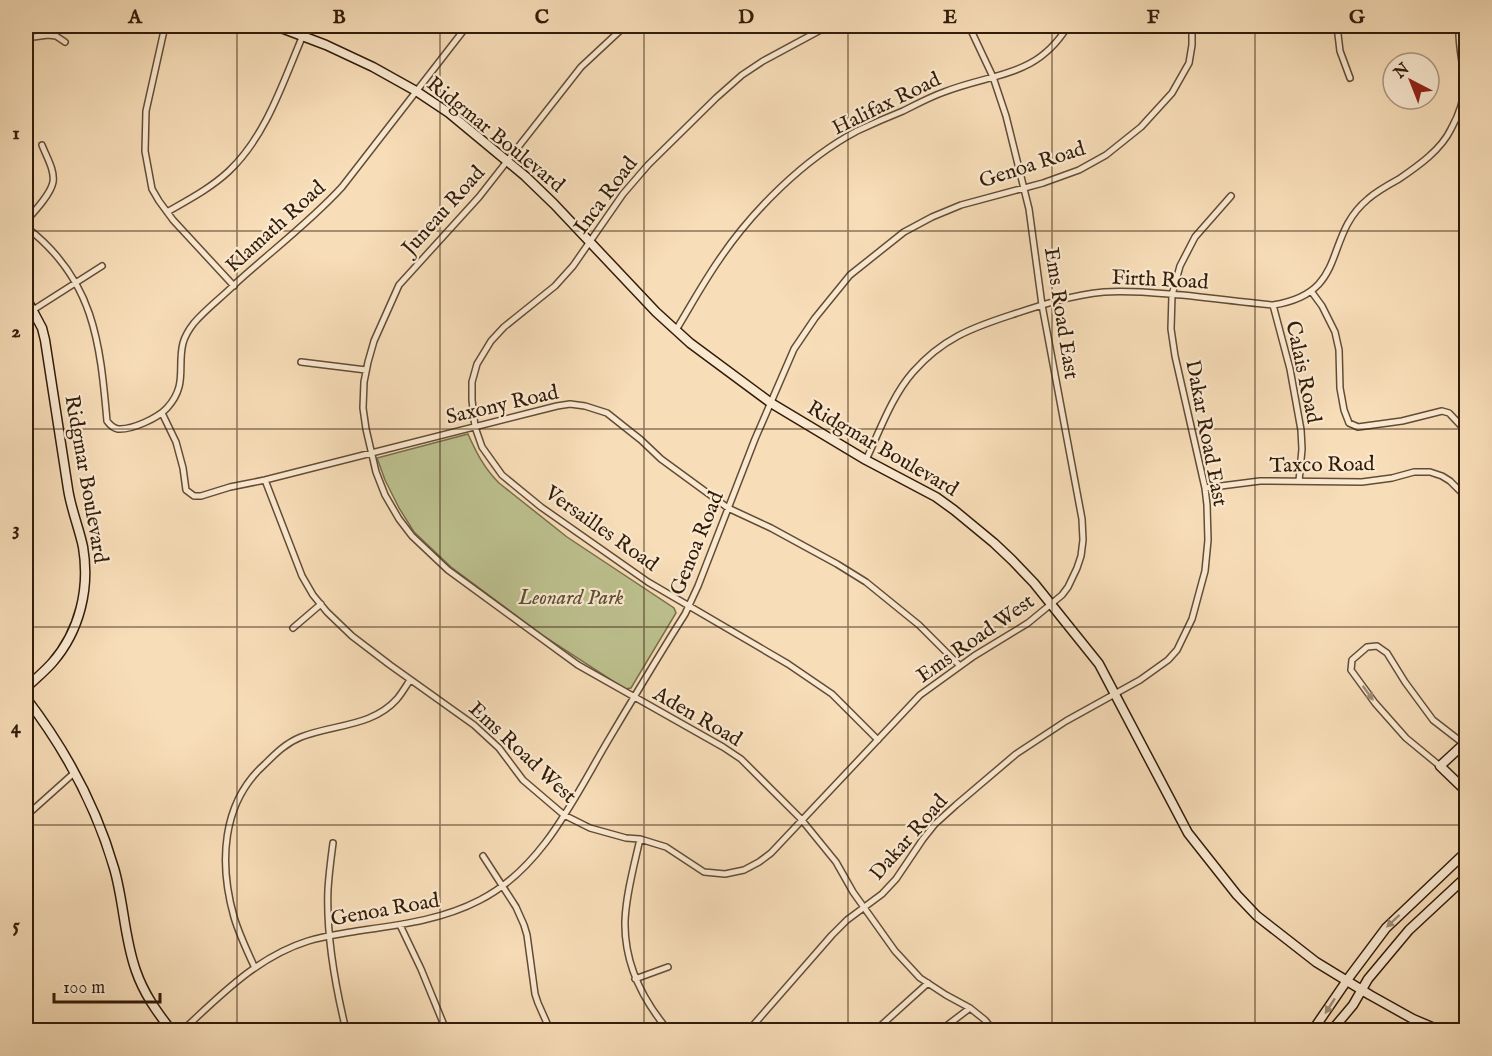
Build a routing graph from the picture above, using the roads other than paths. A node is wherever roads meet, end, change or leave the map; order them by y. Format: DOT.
graph roads {
  1 [pos="165,26"];
  2 [pos="276,26"];
  3 [pos="307,26"];
  4 [pos="467,26"];
  5 [pos="625,26"];
  6 [pos="828,26"];
  7 [pos="969,26"];
  8 [pos="1068,26"];
  9 [pos="1192,26"];
  10 [pos="1336,26"];
  11 [pos="1459,26"];
  12 [pos="303,36"];
  13 [pos="26,38"];
  14 [pos="65,42"];
  15 [pos="993,77"];
  16 [pos="1350,78"];
  17 [pos="416,91"];
  18 [pos="42,145"];
  19 [pos="507,161"];
  20 [pos="1024,188"];
  21 [pos="1232,196"];
  22 [pos="167,212"];
  23 [pos="26,221"];
  24 [pos="26,227"];
  25 [pos="590,242"];
  26 [pos="102,266"];
  27 [pos="75,283"];
  28 [pos="234,286"];
  29 [pos="1311,291"];
  30 [pos="1172,294"];
  31 [pos="26,298"];
  32 [pos="1042,305"];
  33 [pos="1273,305"];
  34 [pos="33,310"];
  35 [pos="676,330"];
  36 [pos="301,362"];
  37 [pos="366,370"];
  38 [pos="771,403"];
  39 [pos="162,413"];
  40 [pos="475,427"];
  41 [pos="1467,431"];
  42 [pos="372,453"];
  43 [pos="866,460"];
  44 [pos="265,480"];
  45 [pos="1299,482"];
  46 [pos="1205,488"];
  47 [pos="1467,497"];
  48 [pos="728,508"];
  49 [pos="321,604"];
  50 [pos="1051,604"];
  51 [pos="689,605"];
  52 [pos="293,628"];
  53 [pos="960,666"];
  54 [pos="410,680"];
  55 [pos="26,688"];
  56 [pos="1115,694"];
  57 [pos="26,698"];
  58 [pos="634,698"];
  59 [pos="878,740"];
  60 [pos="1466,744"];
  61 [pos="1440,766"];
  62 [pos="74,773"];
  63 [pos="1467,791"];
  64 [pos="564,815"];
  65 [pos="26,816"];
  66 [pos="801,819"];
  67 [pos="640,839"];
  68 [pos="333,843"];
  69 [pos="1467,852"];
  70 [pos="483,856"];
  71 [pos="1467,877"];
  72 [pos="502,886"];
  73 [pos="1417,899"];
  74 [pos="864,907"];
  75 [pos="1428,912"];
  76 [pos="400,925"];
  77 [pos="330,935"];
  78 [pos="255,968"];
  79 [pos="668,968"];
  80 [pos="635,979"];
  81 [pos="1347,981"];
  82 [pos="928,983"];
  83 [pos="1361,989"];
  84 [pos="970,1008"];
  85 [pos="171,1030"];
  86 [pos="183,1030"];
  87 [pos="346,1030"];
  88 [pos="446,1030"];
  89 [pos="550,1030"];
  90 [pos="668,1030"];
  91 [pos="749,1030"];
  92 [pos="876,1030"];
  93 [pos="941,1030"];
  94 [pos="993,1030"];
  95 [pos="1313,1030"];
  96 [pos="1332,1030"];
  97 [pos="1439,1030"];
  1 -- 22 [label="street"];
  2 -- 12 [label="street, Ridgmar Boulevard"];
  3 -- 12 [label="street"];
  4 -- 17 [label="street, Klamath Road"];
  5 -- 19 [label="street, Juneau Road"];
  6 -- 25 [label="street, Inca Road"];
  7 -- 15 [label="street, Ems Road East"];
  8 -- 15 [label="street, Halifax Road"];
  9 -- 20 [label="street, Genoa Road"];
  10 -- 16 [label="street"];
  11 -- 29 [label="street"];
  12 -- 17 [label="street, Ridgmar Boulevard"];
  12 -- 22 [label="street"];
  13 -- 14 [label="street"];
  15 -- 20 [label="street, Ems Road East"];
  15 -- 35 [label="street, Halifax Road"];
  17 -- 19 [label="street, Ridgmar Boulevard"];
  17 -- 28 [label="street, Klamath Road"];
  18 -- 23 [label="street"];
  19 -- 25 [label="street, Ridgmar Boulevard"];
  19 -- 37 [label="street, Juneau Road"];
  20 -- 32 [label="street, Ems Road East"];
  20 -- 38 [label="street, Genoa Road"];
  21 -- 30 [label="street, Dakar Road East"];
  22 -- 28 [label="street"];
  24 -- 27 [label="street"];
  25 -- 35 [label="street, Ridgmar Boulevard"];
  25 -- 40 [label="street, Inca Road"];
  26 -- 27 [label="street"];
  27 -- 34 [label="street"];
  27 -- 39 [label="street"];
  28 -- 39 [label="street, Klamath Road"];
  29 -- 33 [label="street"];
  29 -- 41 [label="street"];
  30 -- 32 [label="street, Firth Road"];
  30 -- 33 [label="street, Firth Road"];
  30 -- 46 [label="street, Dakar Road East"];
  31 -- 34 [label="street, Ridgmar Boulevard"];
  32 -- 43 [label="street, Firth Road"];
  32 -- 50 [label="street, Ems Road East"];
  33 -- 45 [label="street, Calais Road"];
  34 -- 55 [label="street, Ridgmar Boulevard"];
  35 -- 38 [label="street, Ridgmar Boulevard"];
  36 -- 37 [label="street"];
  37 -- 42 [label="street, Juneau Road"];
  38 -- 43 [label="street, Ridgmar Boulevard"];
  38 -- 48 [label="street, Genoa Road"];
  39 -- 44 [label="street, Saxony Road"];
  40 -- 42 [label="street, Saxony Road"];
  40 -- 48 [label="street, Saxony Road"];
  40 -- 51 [label="street, Versailles Road"];
  42 -- 44 [label="street, Saxony Road"];
  42 -- 58 [label="street, Aden Road"];
  43 -- 50 [label="street, Ridgmar Boulevard"];
  44 -- 49 [label="street, Ems Road West"];
  45 -- 46 [label="street, Taxco Road"];
  45 -- 47 [label="street, Taxco Road"];
  46 -- 56 [label="street, Dakar Road East"];
  48 -- 51 [label="street, Genoa Road"];
  48 -- 53 [label="street, Saxony Road"];
  49 -- 52 [label="street"];
  49 -- 54 [label="street, Ems Road West"];
  50 -- 53 [label="street, Ems Road West"];
  50 -- 56 [label="street, Ridgmar Boulevard"];
  51 -- 58 [label="street, Genoa Road"];
  51 -- 59 [label="street, Versailles Road"];
  53 -- 59 [label="street, Ems Road West"];
  54 -- 64 [label="street, Ems Road West"];
  54 -- 78 [label="street"];
  56 -- 74 [label="street, Dakar Road"];
  56 -- 81 [label="street, Ridgmar Boulevard"];
  57 -- 62 [label="street"];
  58 -- 64 [label="street, Genoa Road"];
  58 -- 66 [label="street, Aden Road"];
  59 -- 66 [label="street, Ems Road West"];
  60 -- 61 [label="street"];
  60 -- 61 [label="street, one-way"];
  61 -- 63 [label="street"];
  62 -- 65 [label="street"];
  62 -- 85 [label="street"];
  64 -- 67 [label="street, Ems Road West"];
  64 -- 72 [label="street, Genoa Road"];
  66 -- 67 [label="street, Ems Road West"];
  66 -- 74 [label="street, Aden Road"];
  67 -- 80 [label="street"];
  68 -- 77 [label="street"];
  69 -- 73 [label="street"];
  70 -- 72 [label="street"];
  71 -- 75 [label="street"];
  72 -- 76 [label="street, Genoa Road"];
  72 -- 89 [label="street"];
  73 -- 75 [label="street"];
  73 -- 81 [label="street, one-way"];
  74 -- 82 [label="street, Aden Road"];
  74 -- 91 [label="street, Dakar Road"];
  75 -- 83 [label="street"];
  76 -- 77 [label="street, Genoa Road"];
  76 -- 88 [label="street"];
  77 -- 78 [label="street, Genoa Road"];
  77 -- 87 [label="street"];
  78 -- 86 [label="street, Genoa Road"];
  79 -- 80 [label="street"];
  80 -- 90 [label="street"];
  81 -- 83 [label="street, Ridgmar Boulevard"];
  81 -- 95 [label="street, one-way"];
  82 -- 84 [label="street, Aden Road"];
  82 -- 92 [label="street"];
  83 -- 96 [label="street"];
  83 -- 97 [label="street, Ridgmar Boulevard"];
  84 -- 93 [label="street"];
  84 -- 94 [label="street, Aden Road"];
}
